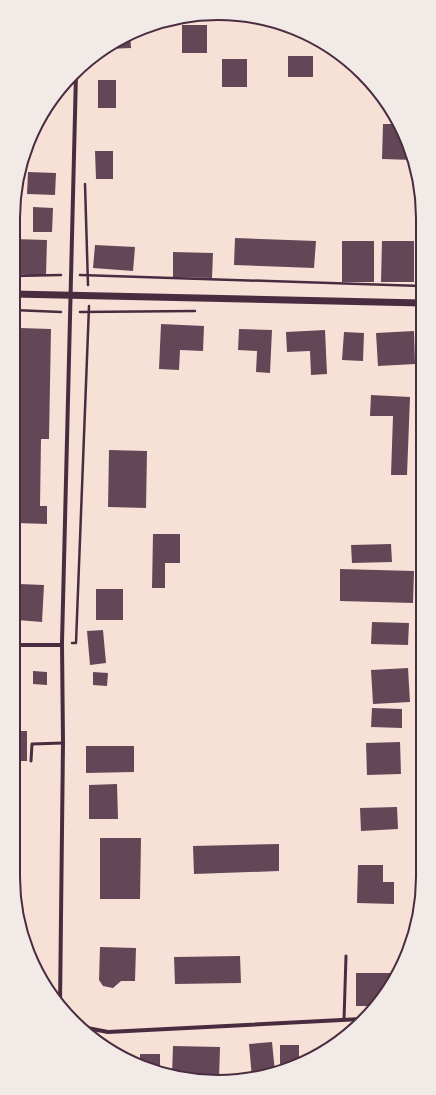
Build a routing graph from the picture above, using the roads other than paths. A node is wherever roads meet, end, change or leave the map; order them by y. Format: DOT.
graph roads {
  1 [pos="76,80"];
  2 [pos="20,294"];
  3 [pos="71,296"];
  4 [pos="416,303"];
  5 [pos="20,644"];
  6 [pos="62,645"];
  7 [pos="63,743"];
  8 [pos="31,761"];
  9 [pos="346,956"];
  10 [pos="60,997"];
  11 [pos="356,1019"];
  12 [pos="344,1020"];
  13 [pos="90,1029"];
  1 -- 3 [label="street"];
  2 -- 3 [label="street"];
  3 -- 4 [label="street"];
  3 -- 6 [label="street"];
  5 -- 6 [label="street"];
  6 -- 7 [label="street"];
  7 -- 8 [label="lane"];
  7 -- 10 [label="street"];
  9 -- 12 [label="lane"];
  11 -- 12 [label="street"];
  12 -- 13 [label="street"];
}
